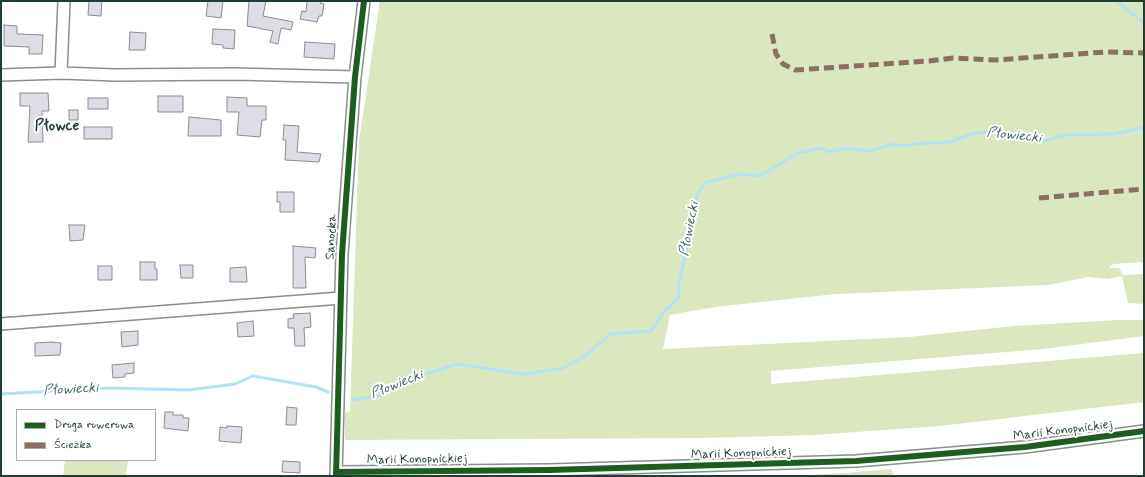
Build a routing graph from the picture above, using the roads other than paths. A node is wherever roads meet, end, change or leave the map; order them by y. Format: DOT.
graph roads {
  1 [pos="64,1"];
  2 [pos="364,1"];
  3 [pos="61,73"];
  4 [pos="1,75"];
  5 [pos="355,77"];
  6 [pos="341,298"];
  7 [pos="1,324"];
  8 [pos="1144,431"];
  9 [pos="336,474"];
  1 -- 3 [label="street"];
  2 -- 5 [label="street, Sanocka"];
  3 -- 4 [label="street"];
  3 -- 5 [label="street"];
  5 -- 6 [label="street, Sanocka"];
  6 -- 7 [label="street"];
  6 -- 9 [label="street, Sanocka"];
  8 -- 9 [label="street, Marii Konopnickiej"];
}
